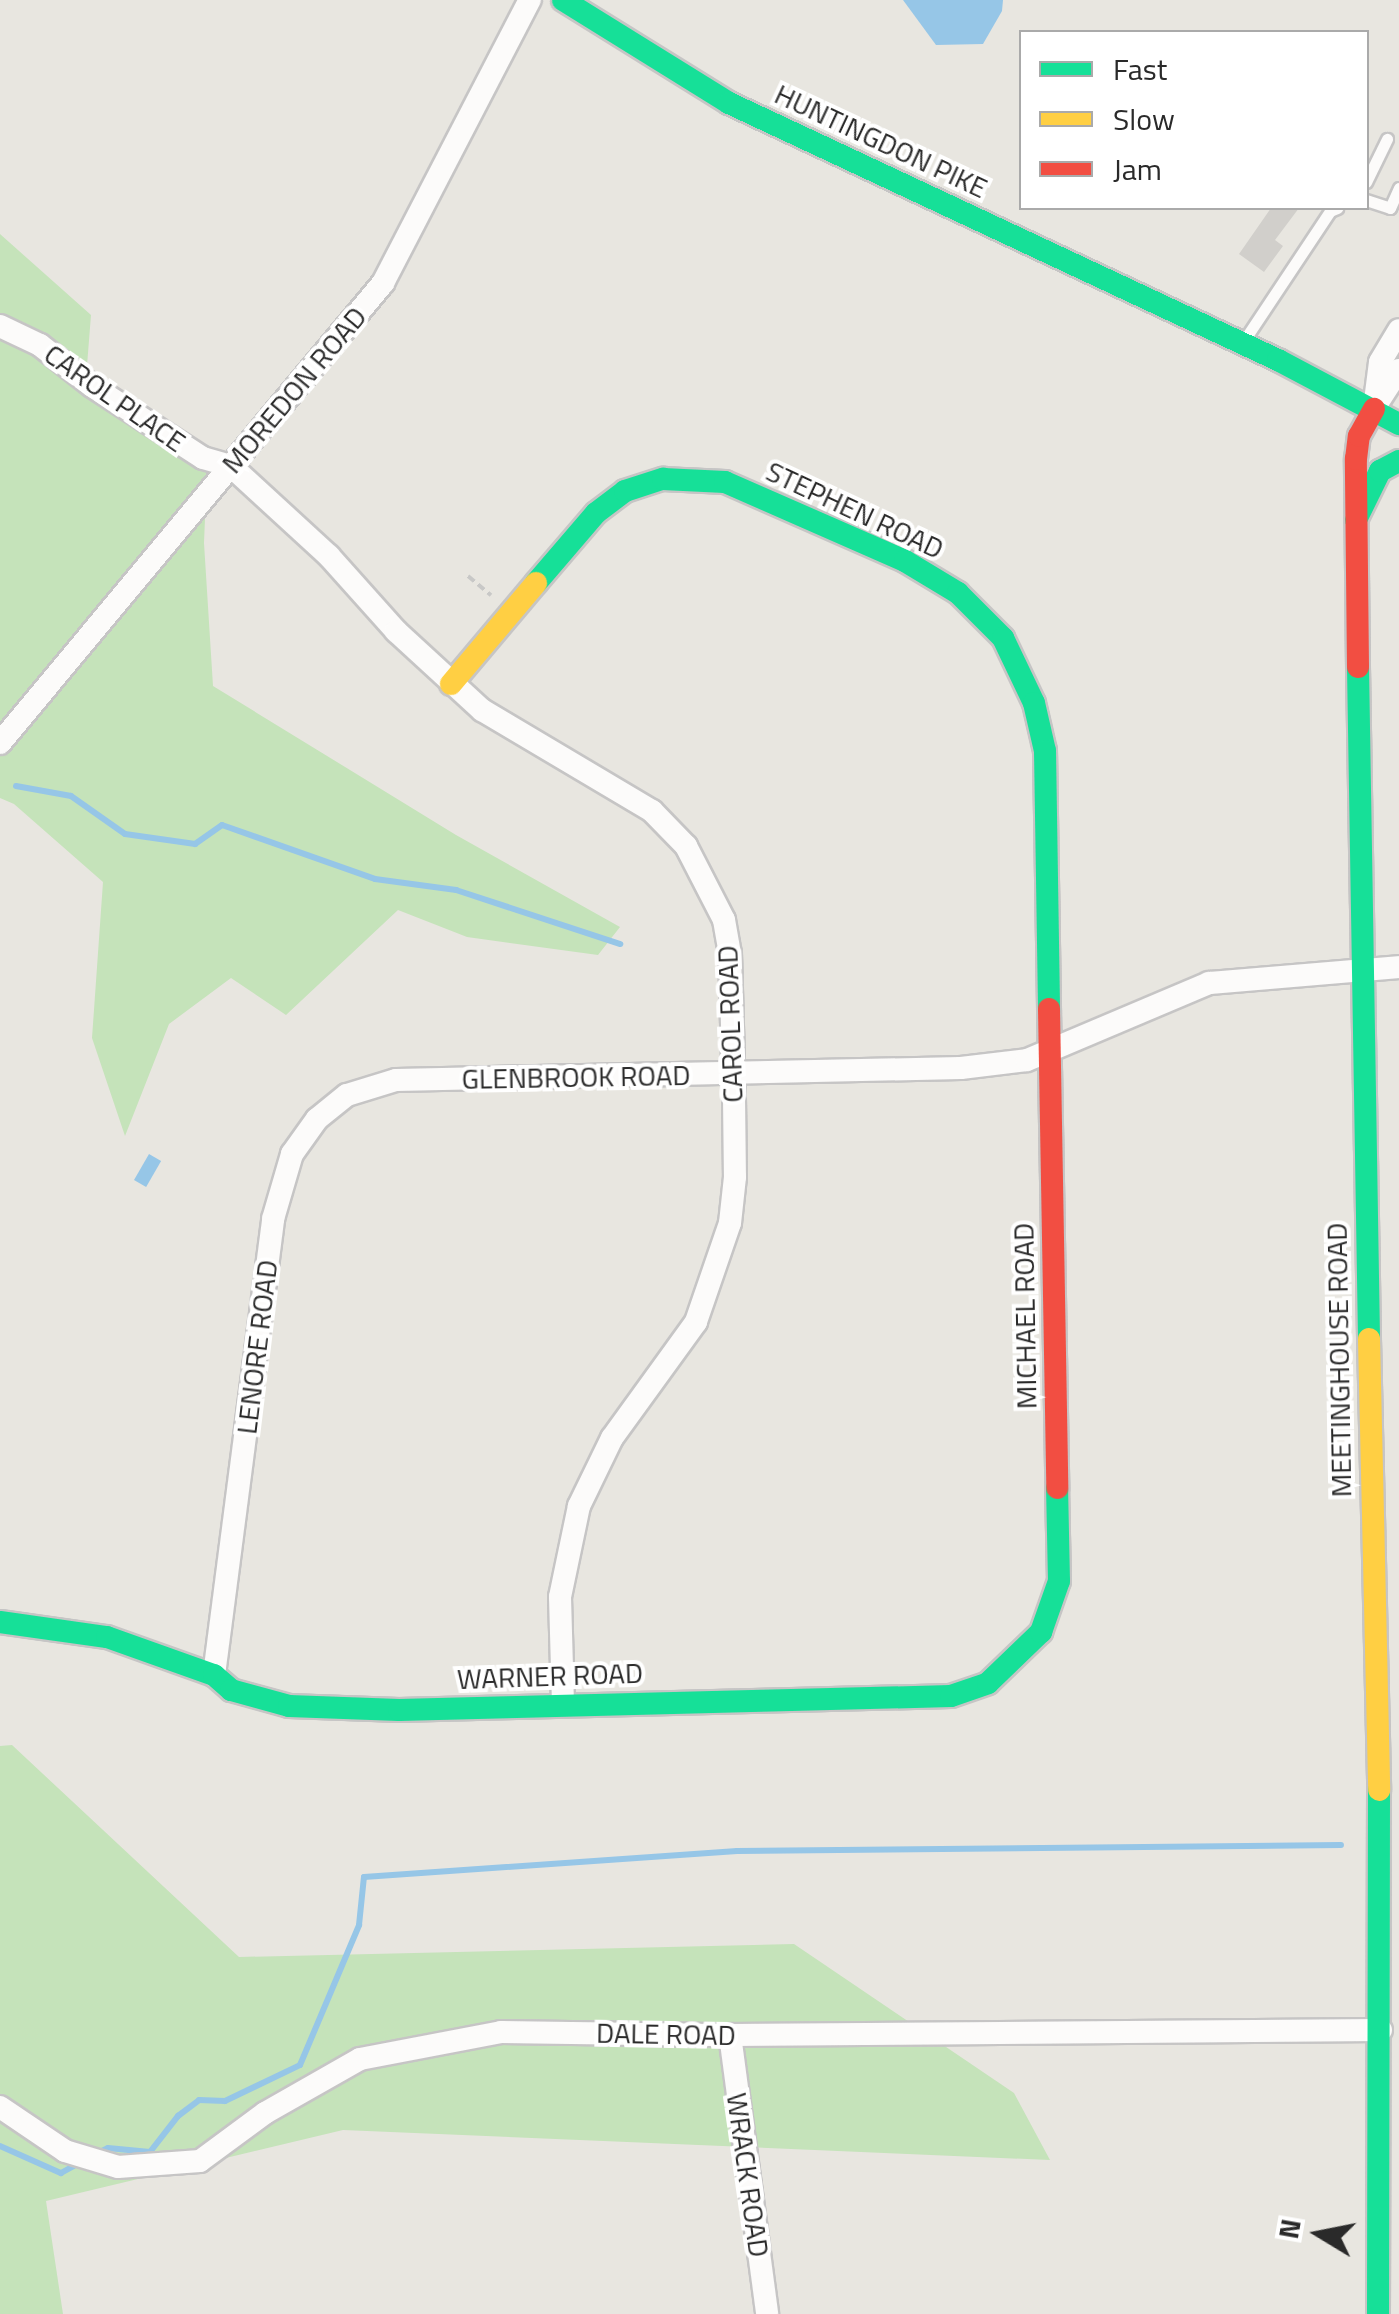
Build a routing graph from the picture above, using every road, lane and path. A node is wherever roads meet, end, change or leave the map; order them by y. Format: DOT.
graph roads {
  1 [pos="530,0"];
  2 [pos="563,0"];
  3 [pos="1388,139"];
  4 [pos="1369,176"];
  5 [pos="1399,188"];
  6 [pos="1369,201"];
  7 [pos="1332,210"];
  8 [pos="0,326"];
  9 [pos="1399,330"];
  10 [pos="1243,342"];
  11 [pos="1399,370"];
  12 [pos="1374,409"];
  13 [pos="1399,424"];
  14 [pos="1399,461"];
  15 [pos="230,466"];
  16 [pos="1356,520"];
  17 [pos="468,576"];
  18 [pos="498,601"];
  19 [pos="451,684"];
  20 [pos="0,743"];
  21 [pos="1399,966"];
  22 [pos="1360,967"];
  23 [pos="1050,1050"];
  24 [pos="733,1074"];
  25 [pos="396,1080"];
  26 [pos="1059,1581"];
  27 [pos="0,1622"];
  28 [pos="214,1675"];
  29 [pos="563,1705"];
  30 [pos="1389,1794"];
  31 [pos="1381,2030"];
  32 [pos="730,2036"];
  33 [pos="0,2107"];
  34 [pos="1390,2131"];
  35 [pos="767,2314"];
  36 [pos="1378,2314"];
  1 -- 15 [label="street, MOREDON ROAD"];
  2 -- 10 [label="street, HUNTINGDON PIKE"];
  3 -- 4 [label="lane"];
  5 -- 6 [label="lane"];
  7 -- 10 [label="lane"];
  8 -- 15 [label="street, CAROL PLACE"];
  9 -- 12 [label="street"];
  10 -- 12 [label="street, HUNTINGDON PIKE"];
  11 -- 12 [label="street"];
  12 -- 13 [label="street, HUNTINGDON PIKE"];
  12 -- 16 [label="street, MEETINGHOUSE ROAD"];
  14 -- 16 [label="street"];
  15 -- 19 [label="street, CAROL ROAD"];
  15 -- 20 [label="street, MOREDON ROAD"];
  16 -- 22 [label="street, MEETINGHOUSE ROAD"];
  17 -- 18 [label="path"];
  19 -- 23 [label="street, STEPHEN ROAD"];
  19 -- 24 [label="street, CAROL ROAD"];
  21 -- 22 [label="street, GLENBROOK ROAD"];
  22 -- 23 [label="street, GLENBROOK ROAD"];
  22 -- 30 [label="street, MEETINGHOUSE ROAD"];
  23 -- 24 [label="street, GLENBROOK ROAD"];
  23 -- 26 [label="street, MICHAEL ROAD"];
  24 -- 25 [label="street, GLENBROOK ROAD"];
  24 -- 29 [label="street, CAROL ROAD"];
  25 -- 28 [label="street, LENORE ROAD"];
  26 -- 29 [label="street, WARNER ROAD"];
  27 -- 28 [label="street, WARNER ROAD"];
  28 -- 29 [label="street, WARNER ROAD"];
  30 -- 31 [label="street, MEETINGHOUSE ROAD"];
  31 -- 32 [label="street, DALE ROAD"];
  31 -- 34 [label="street, MEETINGHOUSE ROAD"];
  32 -- 33 [label="street, DALE ROAD"];
  32 -- 35 [label="street, WRACK ROAD"];
  34 -- 36 [label="street, MEETINGHOUSE ROAD"];
}
